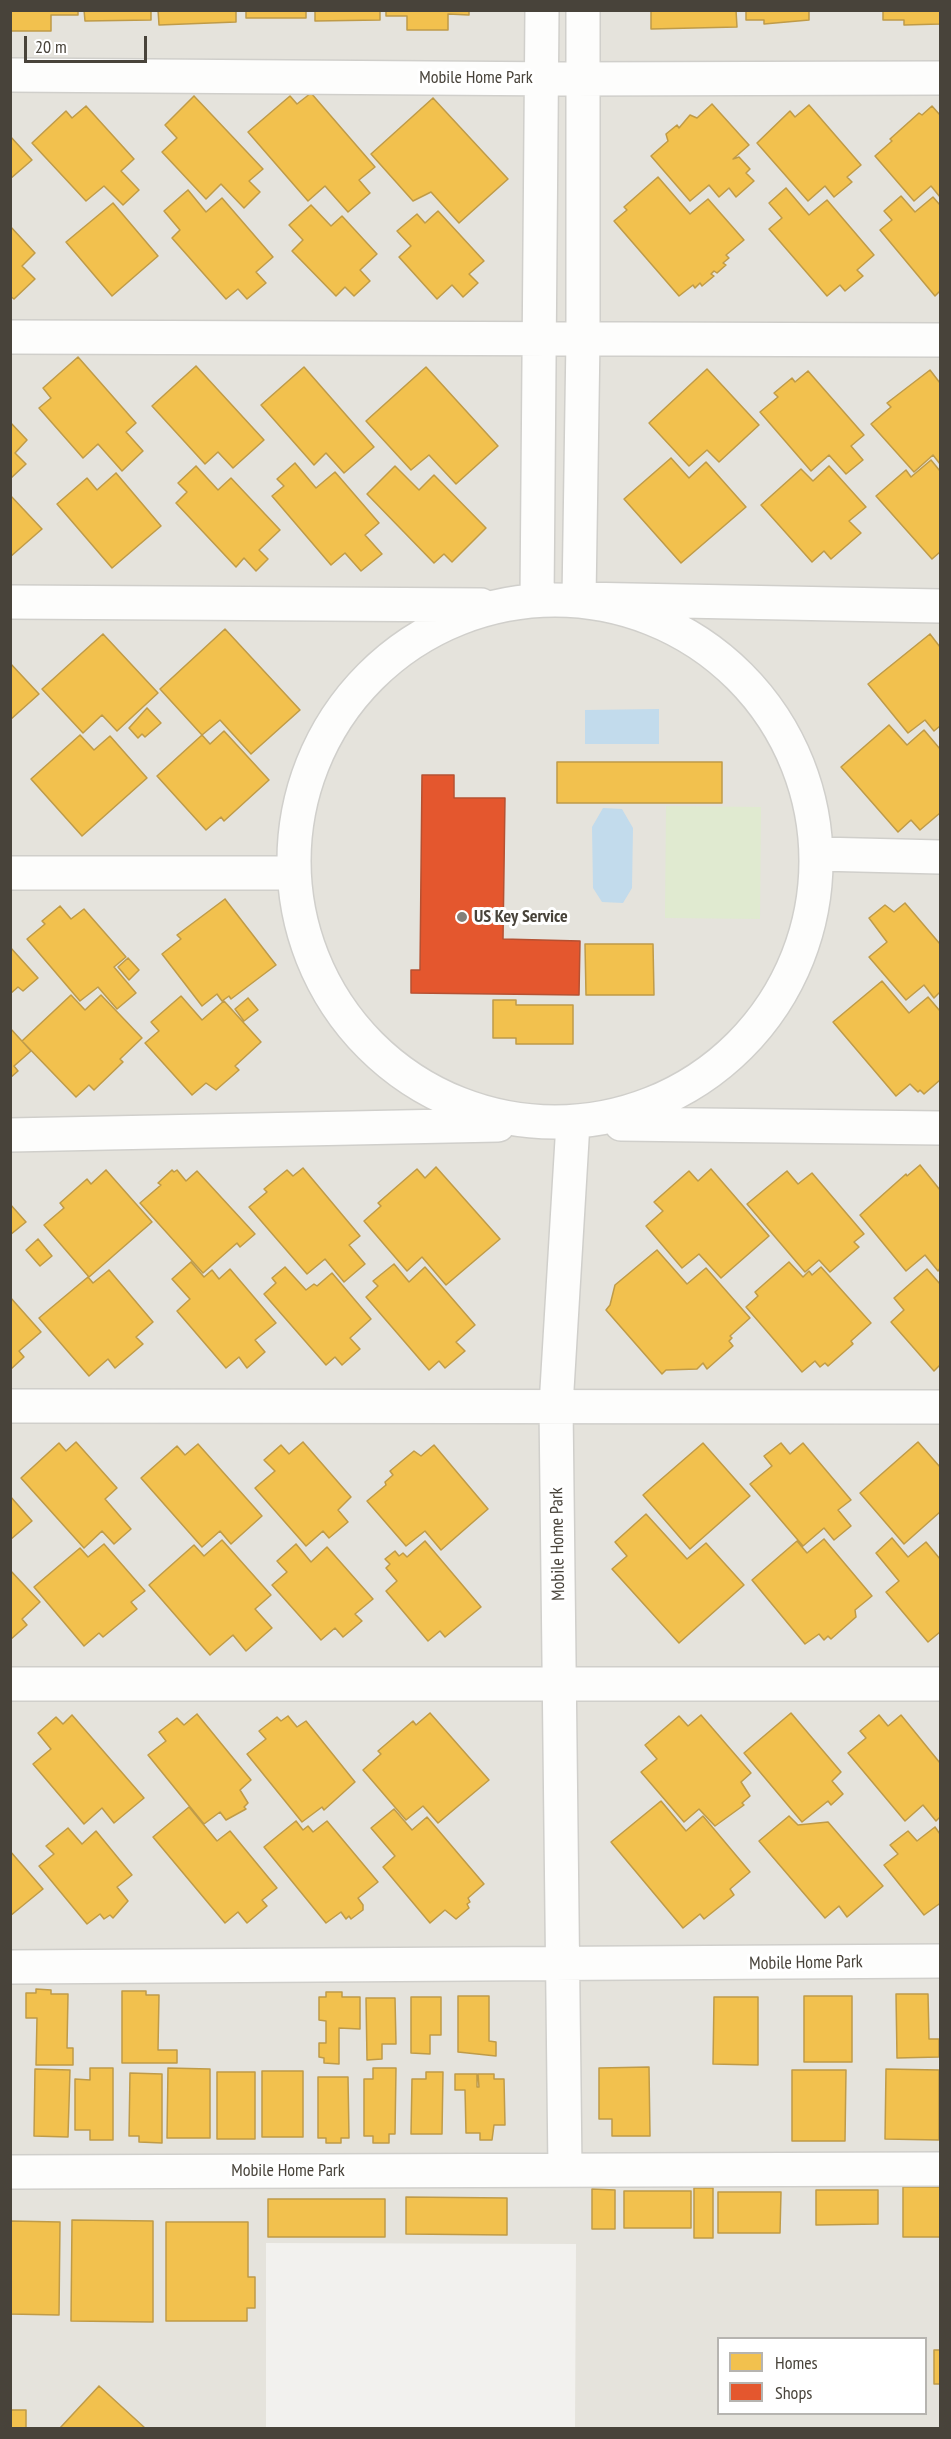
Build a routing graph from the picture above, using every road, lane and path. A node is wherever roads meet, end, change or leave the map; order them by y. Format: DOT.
graph roads {
  1 [pos="542,10"];
  2 [pos="583,10"];
  3 [pos="10,75"];
  4 [pos="543,78"];
  5 [pos="583,78"];
  6 [pos="940,78"];
  7 [pos="10,337"];
  8 [pos="540,339"];
  9 [pos="583,339"];
  10 [pos="940,340"];
  11 [pos="537,599"];
  12 [pos="579,599"];
  13 [pos="10,602"];
  14 [pos="495,605"];
  15 [pos="940,606"];
  16 [pos="819,854"];
  17 [pos="940,857"];
  18 [pos="10,873"];
  19 [pos="291,873"];
  20 [pos="573,1123"];
  21 [pos="940,1128"];
  22 [pos="10,1135"];
  23 [pos="10,1406"];
  24 [pos="556,1406"];
  25 [pos="940,1407"];
  26 [pos="10,1684"];
  27 [pos="560,1684"];
  28 [pos="940,1684"];
  29 [pos="940,1961"];
  30 [pos="563,1965"];
  31 [pos="10,1967"];
  32 [pos="940,2169"];
  33 [pos="566,2170"];
  34 [pos="10,2172"];
  1 -- 4 [label="street"];
  2 -- 5 [label="street"];
  3 -- 4 [label="street, Mobile Home Park"];
  4 -- 5 [label="street, Mobile Home Park"];
  4 -- 8 [label="street"];
  5 -- 6 [label="street, Mobile Home Park"];
  5 -- 9 [label="street"];
  7 -- 8 [label="street"];
  8 -- 9 [label="street"];
  8 -- 11 [label="street"];
  9 -- 10 [label="street"];
  9 -- 12 [label="street"];
  11 -- 12 [label="street"];
  11 -- 14 [label="street"];
  12 -- 15 [label="street"];
  12 -- 16 [label="street"];
  13 -- 14 [label="street"];
  14 -- 19 [label="street"];
  16 -- 17 [label="street"];
  16 -- 20 [label="street"];
  18 -- 19 [label="street"];
  19 -- 20 [label="street"];
  20 -- 21 [label="street"];
  20 -- 22 [label="street"];
  20 -- 24 [label="street, Mobile Home Park"];
  23 -- 24 [label="street"];
  24 -- 25 [label="street"];
  24 -- 27 [label="street, Mobile Home Park"];
  26 -- 27 [label="street"];
  27 -- 28 [label="street"];
  27 -- 30 [label="street, Mobile Home Park"];
  29 -- 30 [label="street, Mobile Home Park"];
  30 -- 31 [label="street, Mobile Home Park"];
  30 -- 33 [label="street, Mobile Home Park"];
  32 -- 33 [label="street, Mobile Home Park"];
  33 -- 34 [label="street, Mobile Home Park"];
}
